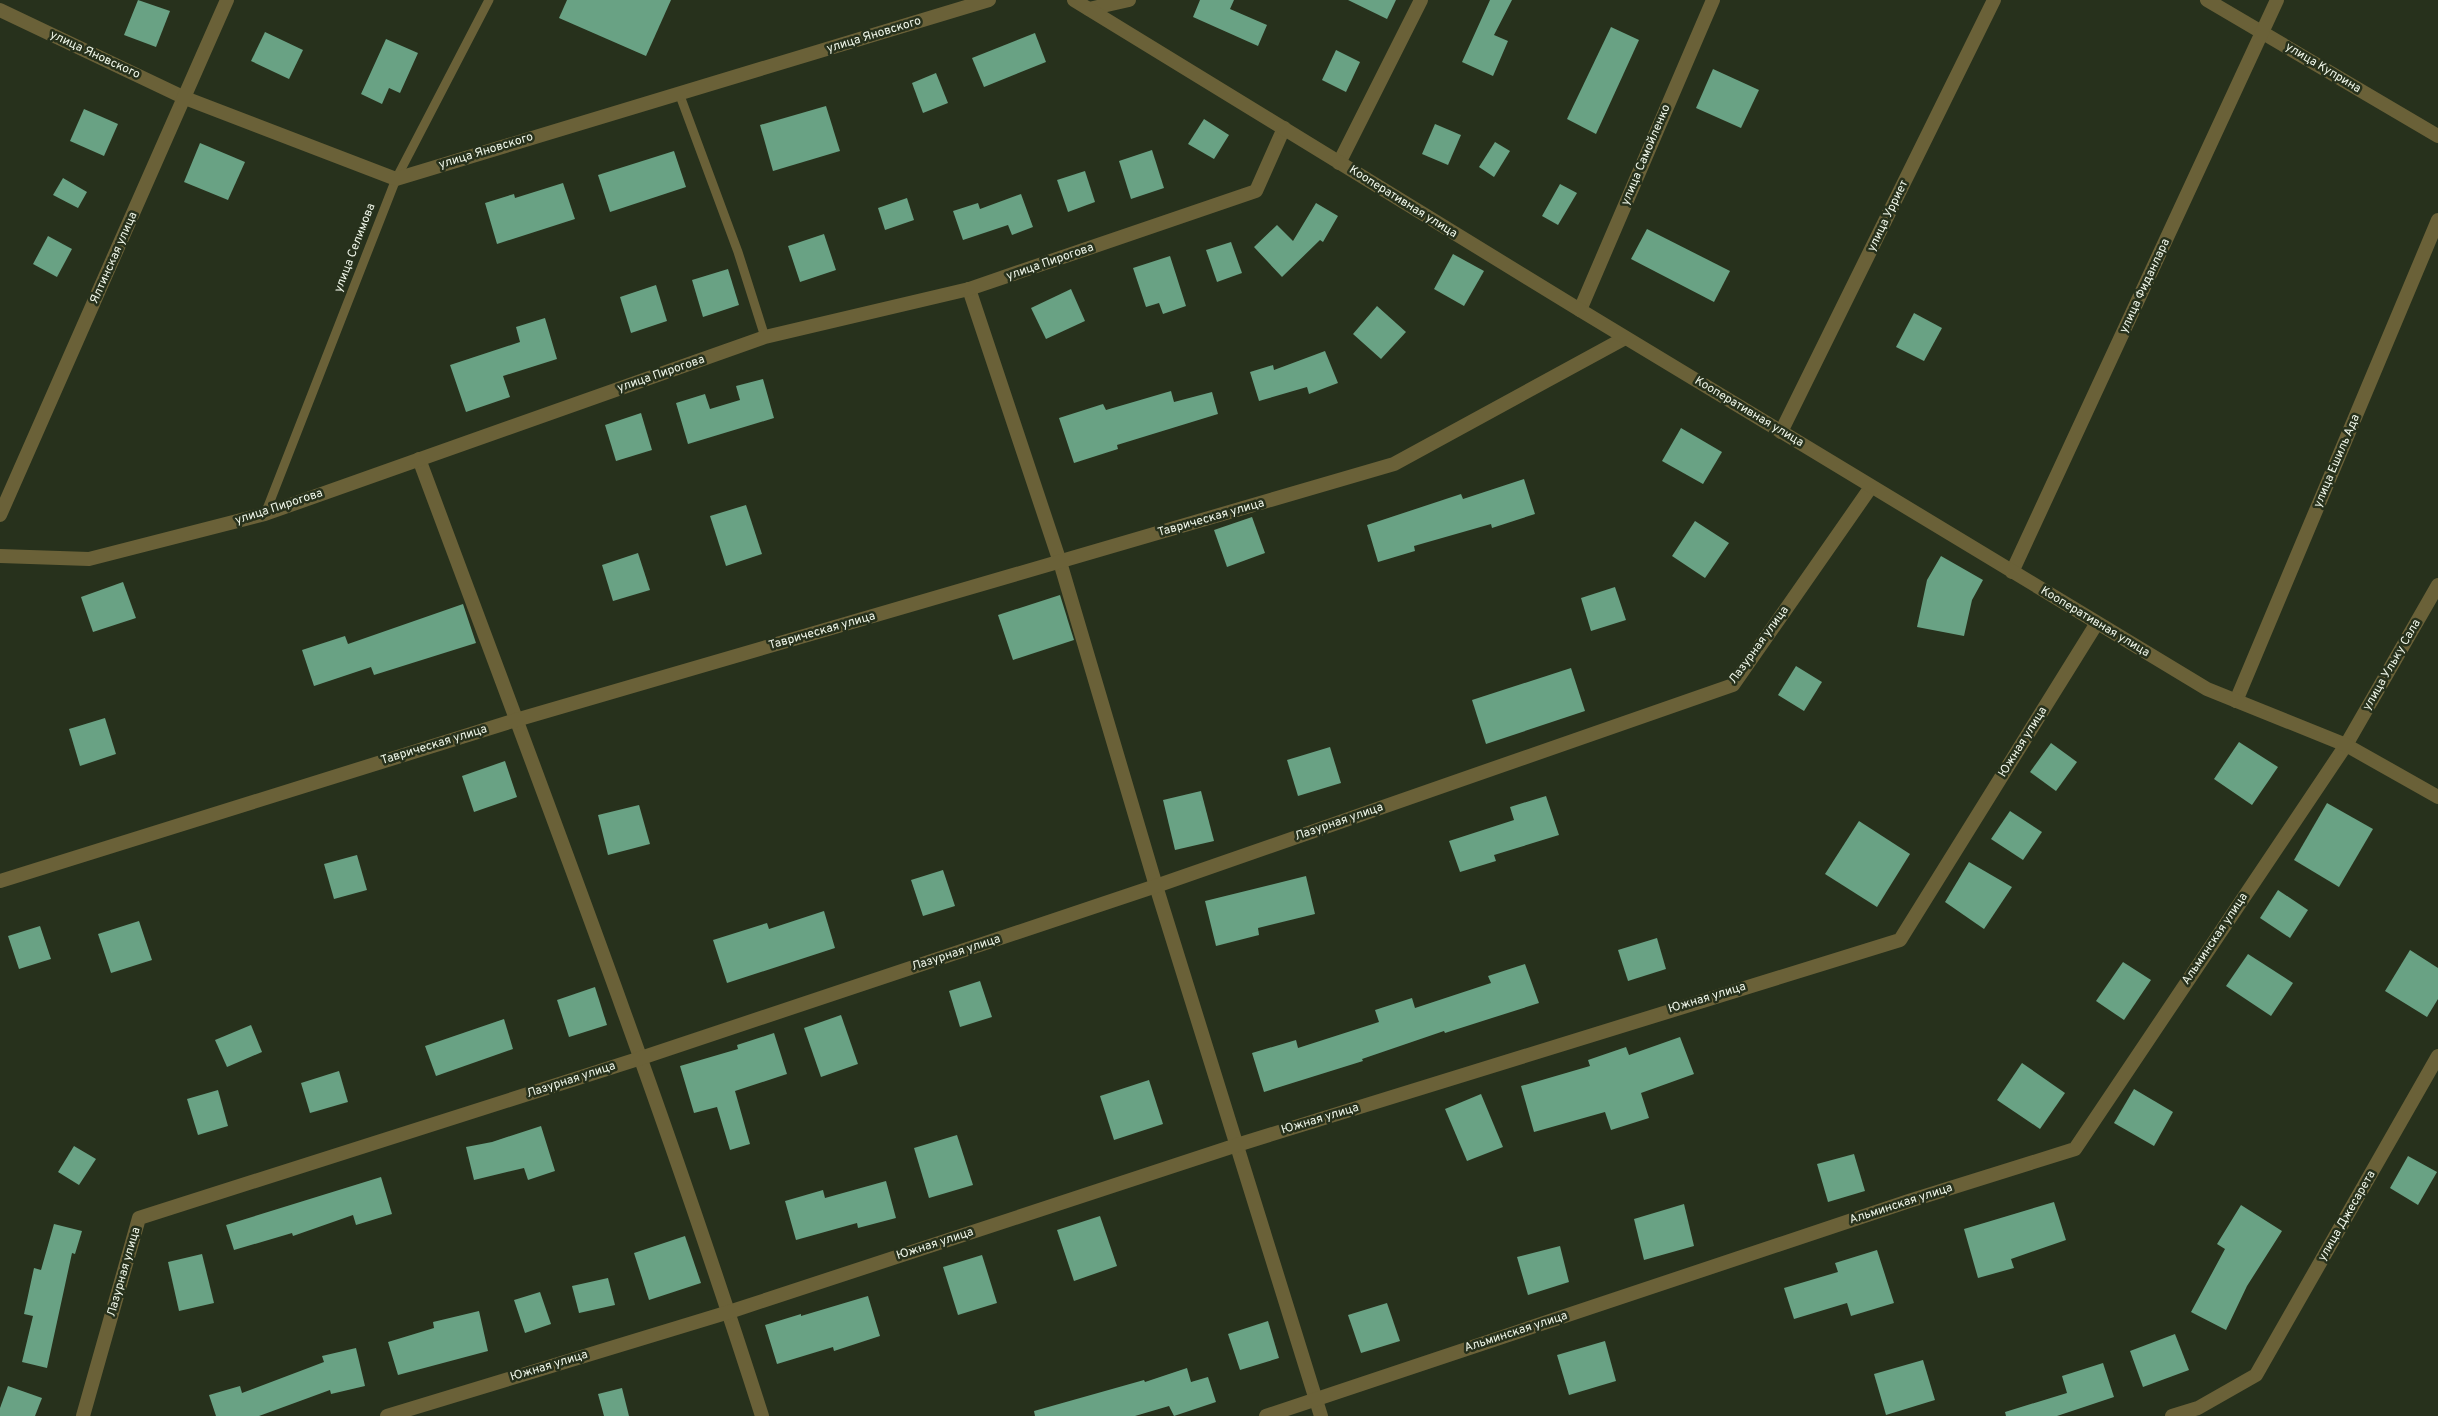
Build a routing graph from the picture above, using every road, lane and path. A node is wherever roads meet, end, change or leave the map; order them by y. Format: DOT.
graph roads {
  1 [pos="227,0"];
  2 [pos="489,0"];
  3 [pos="989,0"];
  4 [pos="1074,0"];
  5 [pos="1129,0"];
  6 [pos="1421,0"];
  7 [pos="1713,0"];
  8 [pos="1994,0"];
  9 [pos="2207,0"];
  10 [pos="2277,0"];
  11 [pos="1089,9"];
  12 [pos="0,10"];
  13 [pos="2264,33"];
  14 [pos="679,93"];
  15 [pos="185,98"];
  16 [pos="1284,128"];
  17 [pos="2438,136"];
  18 [pos="1339,163"];
  19 [pos="396,179"];
  20 [pos="2438,220"];
  21 [pos="969,289"];
  22 [pos="1580,310"];
  23 [pos="764,338"];
  24 [pos="1626,338"];
  25 [pos="1781,432"];
  26 [pos="419,459"];
  27 [pos="1872,486"];
  28 [pos="265,514"];
  29 [pos="0,515"];
  30 [pos="0,556"];
  31 [pos="1060,562"];
  32 [pos="2012,572"];
  33 [pos="2438,586"];
  34 [pos="2097,623"];
  35 [pos="2236,701"];
  36 [pos="516,720"];
  37 [pos="2346,745"];
  38 [pos="2438,797"];
  39 [pos="0,881"];
  40 [pos="1156,886"];
  41 [pos="2438,1056"];
  42 [pos="641,1058"];
  43 [pos="1237,1145"];
  44 [pos="728,1312"];
  45 [pos="1315,1398"];
  46 [pos="83,1416"];
  47 [pos="386,1416"];
  48 [pos="762,1416"];
  49 [pos="1266,1416"];
  50 [pos="1321,1416"];
  51 [pos="2172,1416"];
  1 -- 15 [label="street, Ялтинская улица"];
  2 -- 19 [label="lane, улица Селимова"];
  3 -- 14 [label="street, улица Яновского"];
  4 -- 11 [label="street, Кооперативная улица"];
  5 -- 11 [label="street"];
  6 -- 18 [label="street"];
  7 -- 22 [label="street, улица Самойленко"];
  8 -- 25 [label="street, улица Урриет"];
  9 -- 13 [label="street, улица Куприна"];
  10 -- 13 [label="street, улица Фиданлара"];
  11 -- 16 [label="street, Кооперативная улица"];
  12 -- 15 [label="street, улица Яновского"];
  13 -- 17 [label="street, улица Куприна"];
  13 -- 32 [label="street, улица Фиданлара"];
  14 -- 19 [label="street, улица Яновского"];
  14 -- 23 [label="lane"];
  15 -- 19 [label="street, улица Яновского"];
  15 -- 29 [label="street, Ялтинская улица"];
  16 -- 18 [label="street, Кооперативная улица"];
  16 -- 21 [label="street, улица Пирогова"];
  18 -- 22 [label="street, Кооперативная улица"];
  19 -- 28 [label="lane, улица Селимова"];
  20 -- 35 [label="street, улица Ешиль Ада"];
  21 -- 23 [label="street, улица Пирогова"];
  21 -- 31 [label="street"];
  22 -- 24 [label="street, Кооперативная улица"];
  23 -- 26 [label="street, улица Пирогова"];
  24 -- 25 [label="street, Кооперативная улица"];
  24 -- 31 [label="street, Таврическая улица"];
  25 -- 27 [label="street, Кооперативная улица"];
  26 -- 28 [label="street, улица Пирогова"];
  26 -- 36 [label="street"];
  27 -- 32 [label="street, Кооперативная улица"];
  27 -- 40 [label="street, Лазурная улица"];
  28 -- 30 [label="street, улица Пирогова"];
  31 -- 36 [label="street, Таврическая улица"];
  31 -- 40 [label="street"];
  32 -- 34 [label="street, Кооперативная улица"];
  33 -- 37 [label="street, улица Ульку Сала"];
  34 -- 35 [label="street, Кооперативная улица"];
  34 -- 43 [label="street, Южная улица"];
  35 -- 37 [label="street, Кооперативная улица"];
  36 -- 39 [label="street, Таврическая улица"];
  36 -- 42 [label="street"];
  37 -- 38 [label="street, Кооперативная улица"];
  37 -- 45 [label="street, Альминская улица"];
  40 -- 42 [label="street, Лазурная улица"];
  40 -- 43 [label="street"];
  41 -- 51 [label="street, улица Джесарета"];
  42 -- 44 [label="street"];
  42 -- 46 [label="street, Лазурная улица"];
  43 -- 44 [label="street, Южная улица"];
  43 -- 45 [label="street"];
  44 -- 47 [label="street, Южная улица"];
  44 -- 48 [label="street"];
  45 -- 49 [label="street, Альминская улица"];
  45 -- 50 [label="street"];
}
